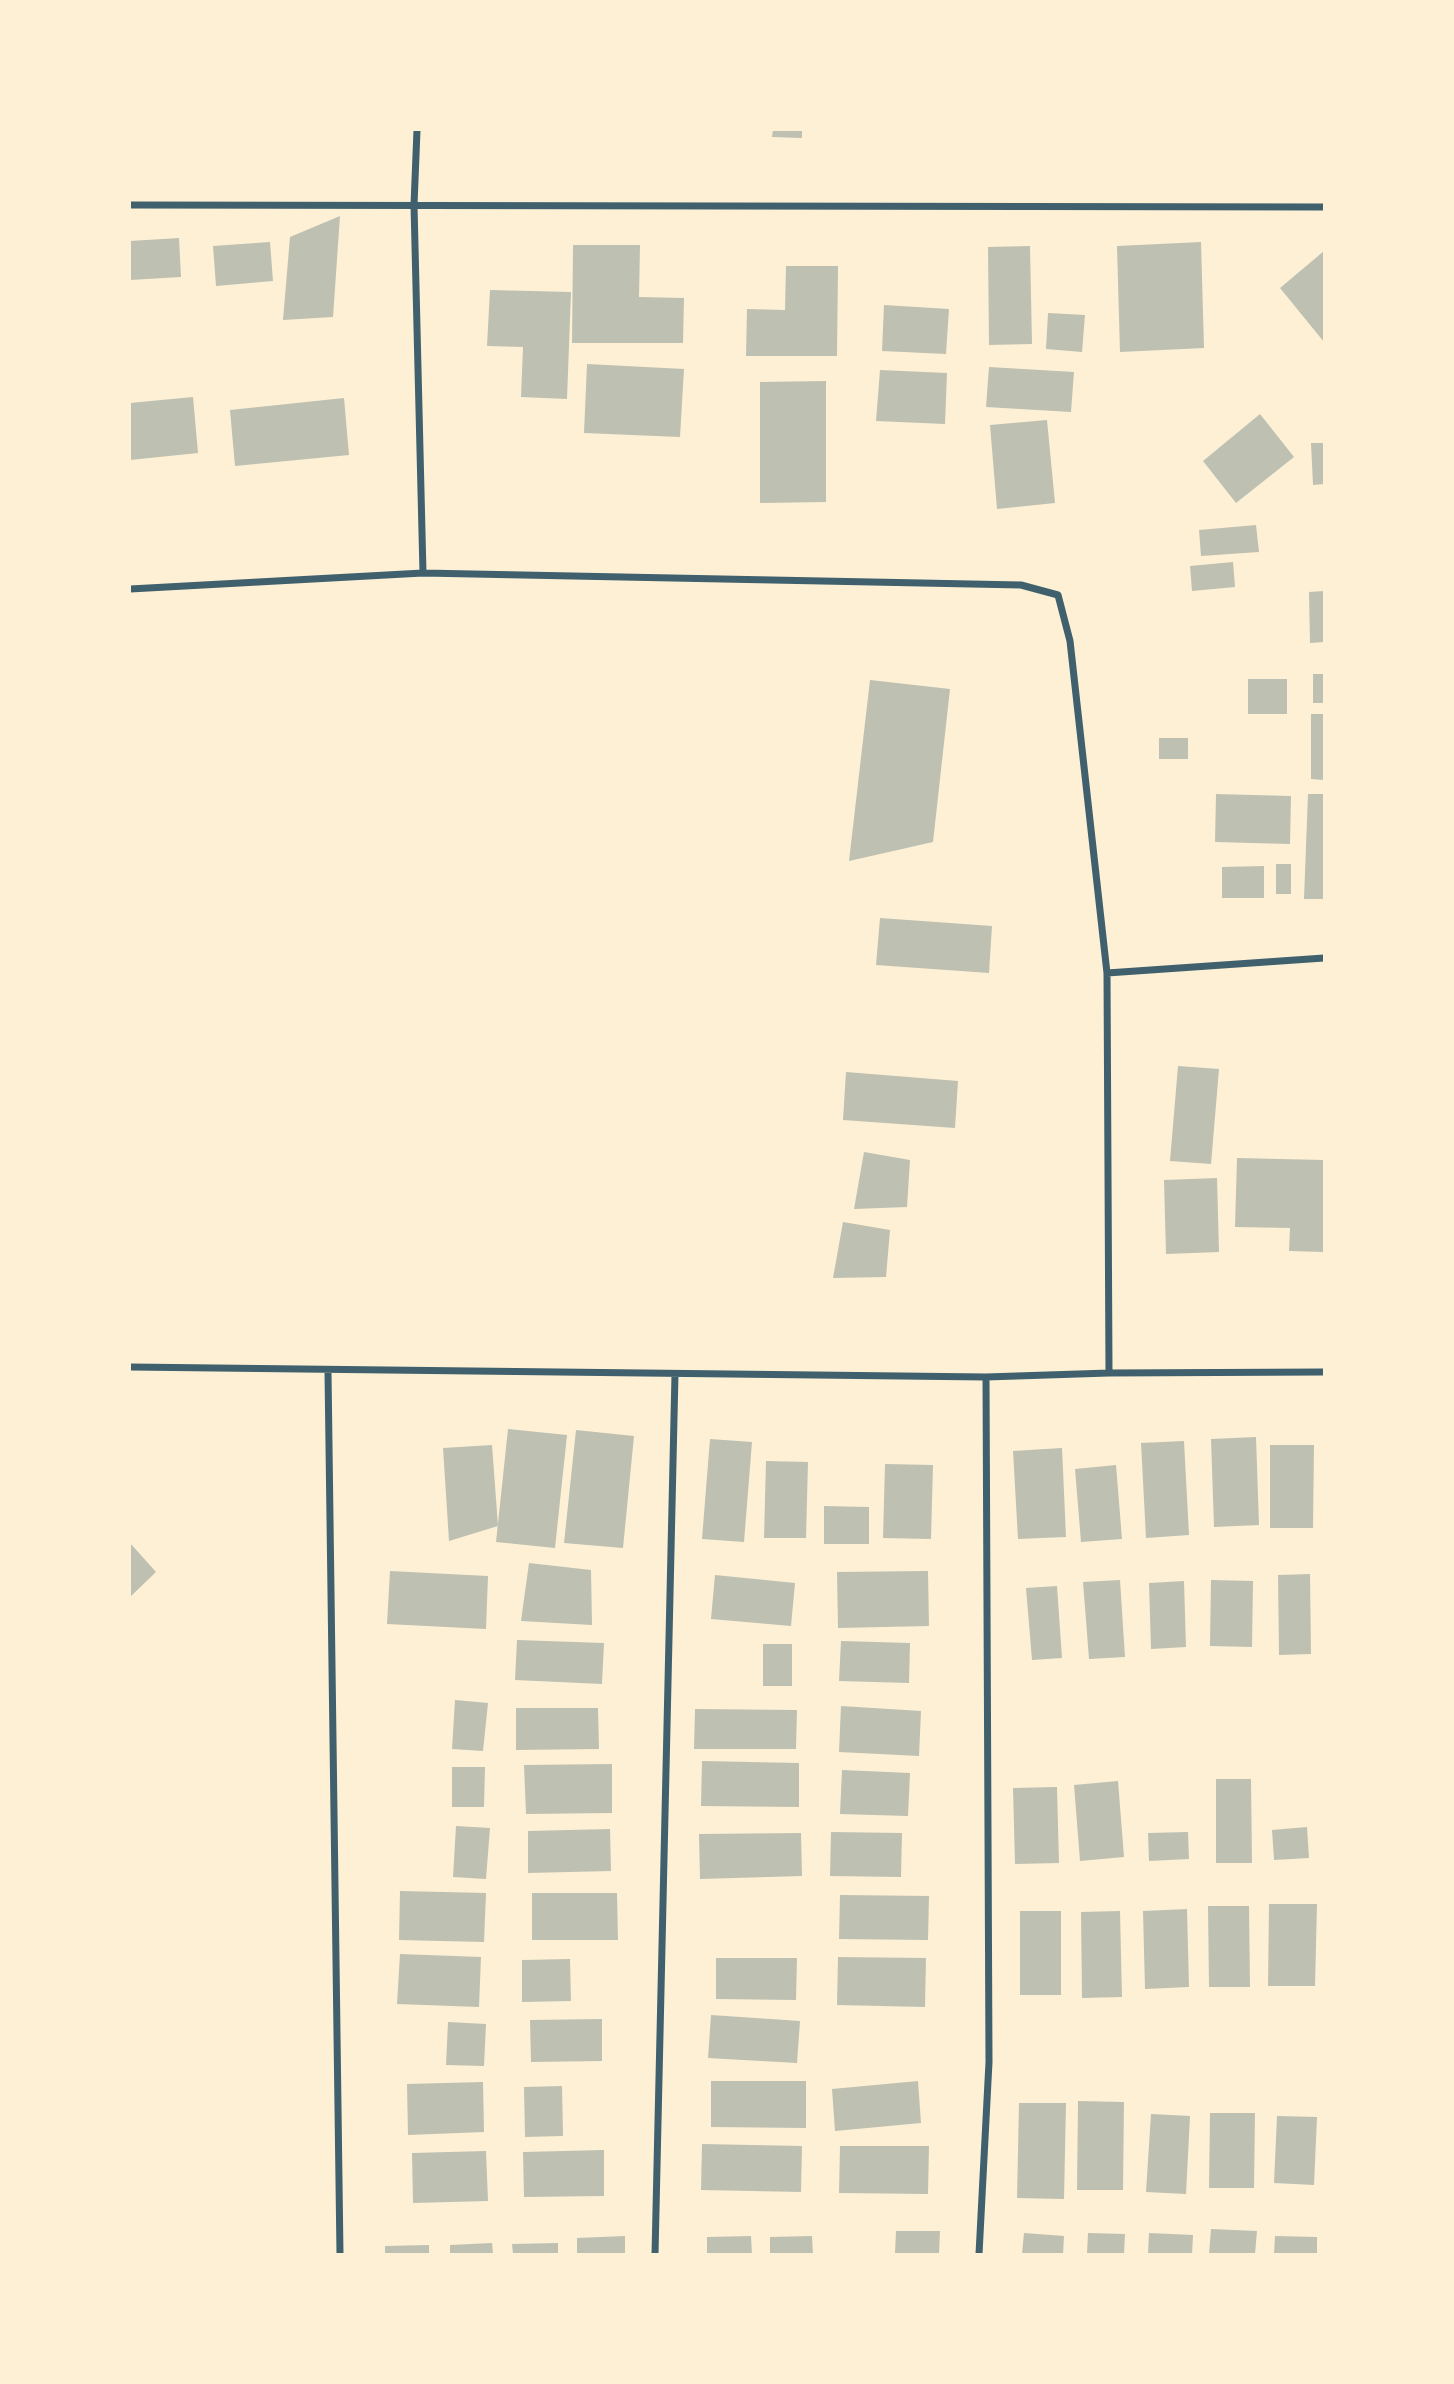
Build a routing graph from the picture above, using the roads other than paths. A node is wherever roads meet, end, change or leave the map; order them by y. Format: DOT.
graph roads {
  1 [pos="417,130"];
  2 [pos="130,205"];
  3 [pos="414,205"];
  4 [pos="1325,207"];
  5 [pos="423,573"];
  6 [pos="130,589"];
  7 [pos="1325,958"];
  8 [pos="1107,973"];
  9 [pos="130,1367"];
  10 [pos="328,1371"];
  11 [pos="1325,1372"];
  12 [pos="1109,1373"];
  13 [pos="676,1374"];
  14 [pos="986,1377"];
  15 [pos="340,2255"];
  16 [pos="655,2255"];
  17 [pos="979,2255"];
  1 -- 3 [label="street"];
  2 -- 3 [label="street"];
  3 -- 4 [label="street"];
  3 -- 5 [label="street"];
  5 -- 6 [label="street"];
  5 -- 8 [label="street"];
  7 -- 8 [label="street"];
  8 -- 12 [label="street"];
  9 -- 10 [label="street"];
  10 -- 13 [label="street"];
  10 -- 15 [label="street"];
  11 -- 12 [label="street"];
  12 -- 14 [label="street"];
  13 -- 14 [label="street"];
  13 -- 16 [label="street"];
  14 -- 17 [label="street"];
}
